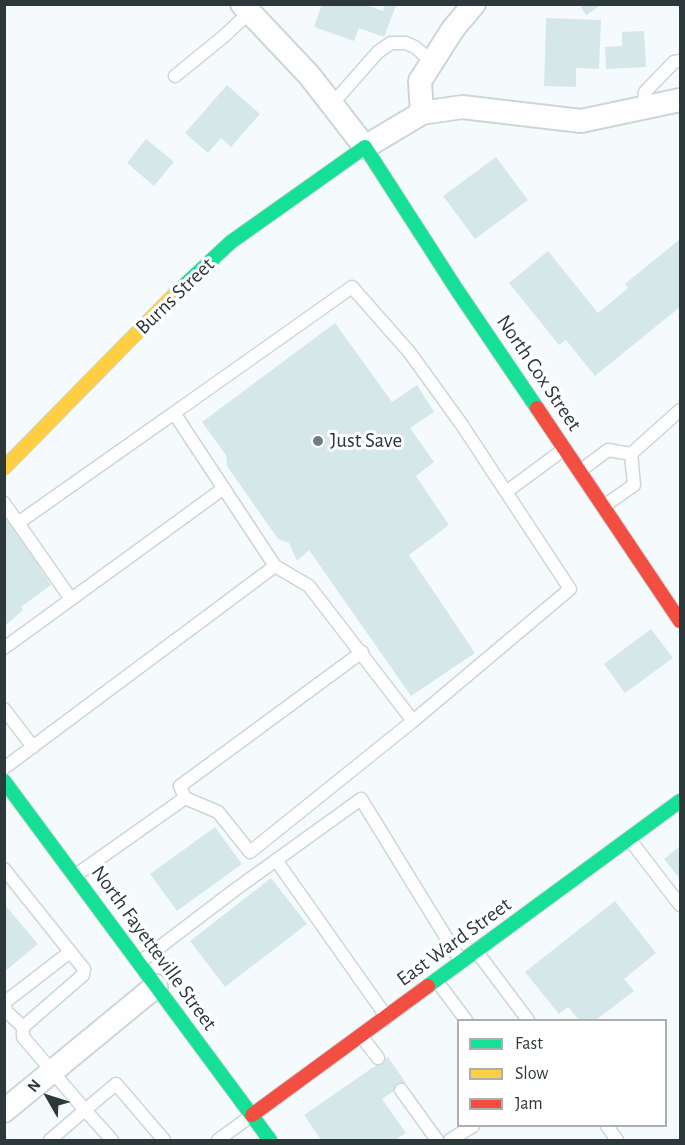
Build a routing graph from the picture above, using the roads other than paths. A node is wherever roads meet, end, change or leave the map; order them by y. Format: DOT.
graph roads {
  1 [pos="474,4"];
  2 [pos="246,8"];
  3 [pos="681,61"];
  4 [pos="432,62"];
  5 [pos="175,75"];
  6 [pos="681,100"];
  7 [pos="332,104"];
  8 [pos="643,108"];
  9 [pos="422,114"];
  10 [pos="364,147"];
  11 [pos="681,410"];
  12 [pos="174,413"];
  13 [pos="564,449"];
  14 [pos="631,454"];
  15 [pos="4,468"];
  16 [pos="580,472"];
  17 [pos="224,488"];
  18 [pos="506,492"];
  19 [pos="4,503"];
  20 [pos="603,507"];
  21 [pos="18,523"];
  22 [pos="275,566"];
  23 [pos="71,599"];
  24 [pos="681,621"];
  25 [pos="4,648"];
  26 [pos="362,652"];
  27 [pos="4,709"];
  28 [pos="413,721"];
  29 [pos="33,747"];
  30 [pos="4,768"];
  31 [pos="4,781"];
  32 [pos="185,798"];
  33 [pos="681,801"];
  34 [pos="629,839"];
  35 [pos="276,860"];
  36 [pos="4,869"];
  37 [pos="75,876"];
  38 [pos="681,905"];
  39 [pos="476,951"];
  40 [pos="70,952"];
  41 [pos="461,962"];
  42 [pos="139,963"];
  43 [pos="436,980"];
  44 [pos="156,986"];
  45 [pos="5,1002"];
  46 [pos="386,1017"];
  47 [pos="465,1019"];
  48 [pos="527,1019"];
  49 [pos="23,1027"];
  50 [pos="361,1036"];
  51 [pos="378,1058"];
  52 [pos="53,1071"];
  53 [pos="400,1090"];
  54 [pos="85,1110"];
  55 [pos="4,1111"];
  56 [pos="252,1115"];
  57 [pos="470,1127"];
  58 [pos="608,1127"];
  59 [pos="50,1140"];
  60 [pos="112,1140"];
  61 [pos="164,1140"];
  62 [pos="218,1140"];
  63 [pos="270,1140"];
  64 [pos="437,1140"];
  65 [pos="450,1140"];
  66 [pos="617,1140"];
  1 -- 4 [label="street"];
  2 -- 5 [label="lane"];
  2 -- 7 [label="street"];
  3 -- 8 [label="lane"];
  4 -- 7 [label="lane"];
  4 -- 9 [label="street"];
  6 -- 8 [label="street"];
  7 -- 10 [label="street"];
  8 -- 9 [label="street"];
  9 -- 10 [label="street"];
  10 -- 13 [label="street, North Cox Street"];
  10 -- 15 [label="street, Burns Street"];
  11 -- 14 [label="lane"];
  12 -- 17 [label="lane"];
  12 -- 18 [label="lane"];
  12 -- 21 [label="lane"];
  13 -- 16 [label="street, North Cox Street"];
  13 -- 18 [label="lane"];
  14 -- 16 [label="lane"];
  14 -- 20 [label="lane"];
  16 -- 20 [label="street, North Cox Street"];
  17 -- 22 [label="lane"];
  17 -- 23 [label="lane"];
  18 -- 28 [label="lane"];
  19 -- 21 [label="lane"];
  20 -- 24 [label="street, North Cox Street"];
  21 -- 23 [label="lane"];
  22 -- 26 [label="lane"];
  22 -- 29 [label="lane"];
  23 -- 25 [label="lane"];
  26 -- 28 [label="lane"];
  26 -- 32 [label="lane"];
  27 -- 29 [label="lane"];
  28 -- 32 [label="lane"];
  29 -- 30 [label="lane"];
  31 -- 37 [label="street, North Fayetteville Street"];
  32 -- 37 [label="lane"];
  33 -- 34 [label="street, East Ward Street"];
  34 -- 38 [label="lane"];
  34 -- 39 [label="street, East Ward Street"];
  35 -- 41 [label="lane"];
  35 -- 42 [label="lane"];
  35 -- 46 [label="lane"];
  36 -- 40 [label="lane"];
  37 -- 42 [label="street, North Fayetteville Street"];
  39 -- 41 [label="street, East Ward Street"];
  39 -- 48 [label="lane"];
  40 -- 45 [label="lane"];
  40 -- 49 [label="lane"];
  41 -- 43 [label="street, East Ward Street"];
  42 -- 44 [label="street, North Fayetteville Street"];
  43 -- 46 [label="street, East Ward Street"];
  43 -- 47 [label="lane"];
  44 -- 52 [label="street"];
  44 -- 56 [label="street, North Fayetteville Street"];
  45 -- 49 [label="lane"];
  46 -- 50 [label="street, East Ward Street"];
  49 -- 52 [label="lane"];
  50 -- 51 [label="lane"];
  50 -- 56 [label="street, East Ward Street"];
  52 -- 54 [label="lane"];
  52 -- 55 [label="street"];
  53 -- 64 [label="lane"];
  54 -- 59 [label="lane"];
  54 -- 60 [label="lane"];
  54 -- 61 [label="lane"];
  56 -- 62 [label="lane"];
  56 -- 63 [label="street, North Fayetteville Street"];
  57 -- 65 [label="lane"];
  58 -- 66 [label="lane"];
}
